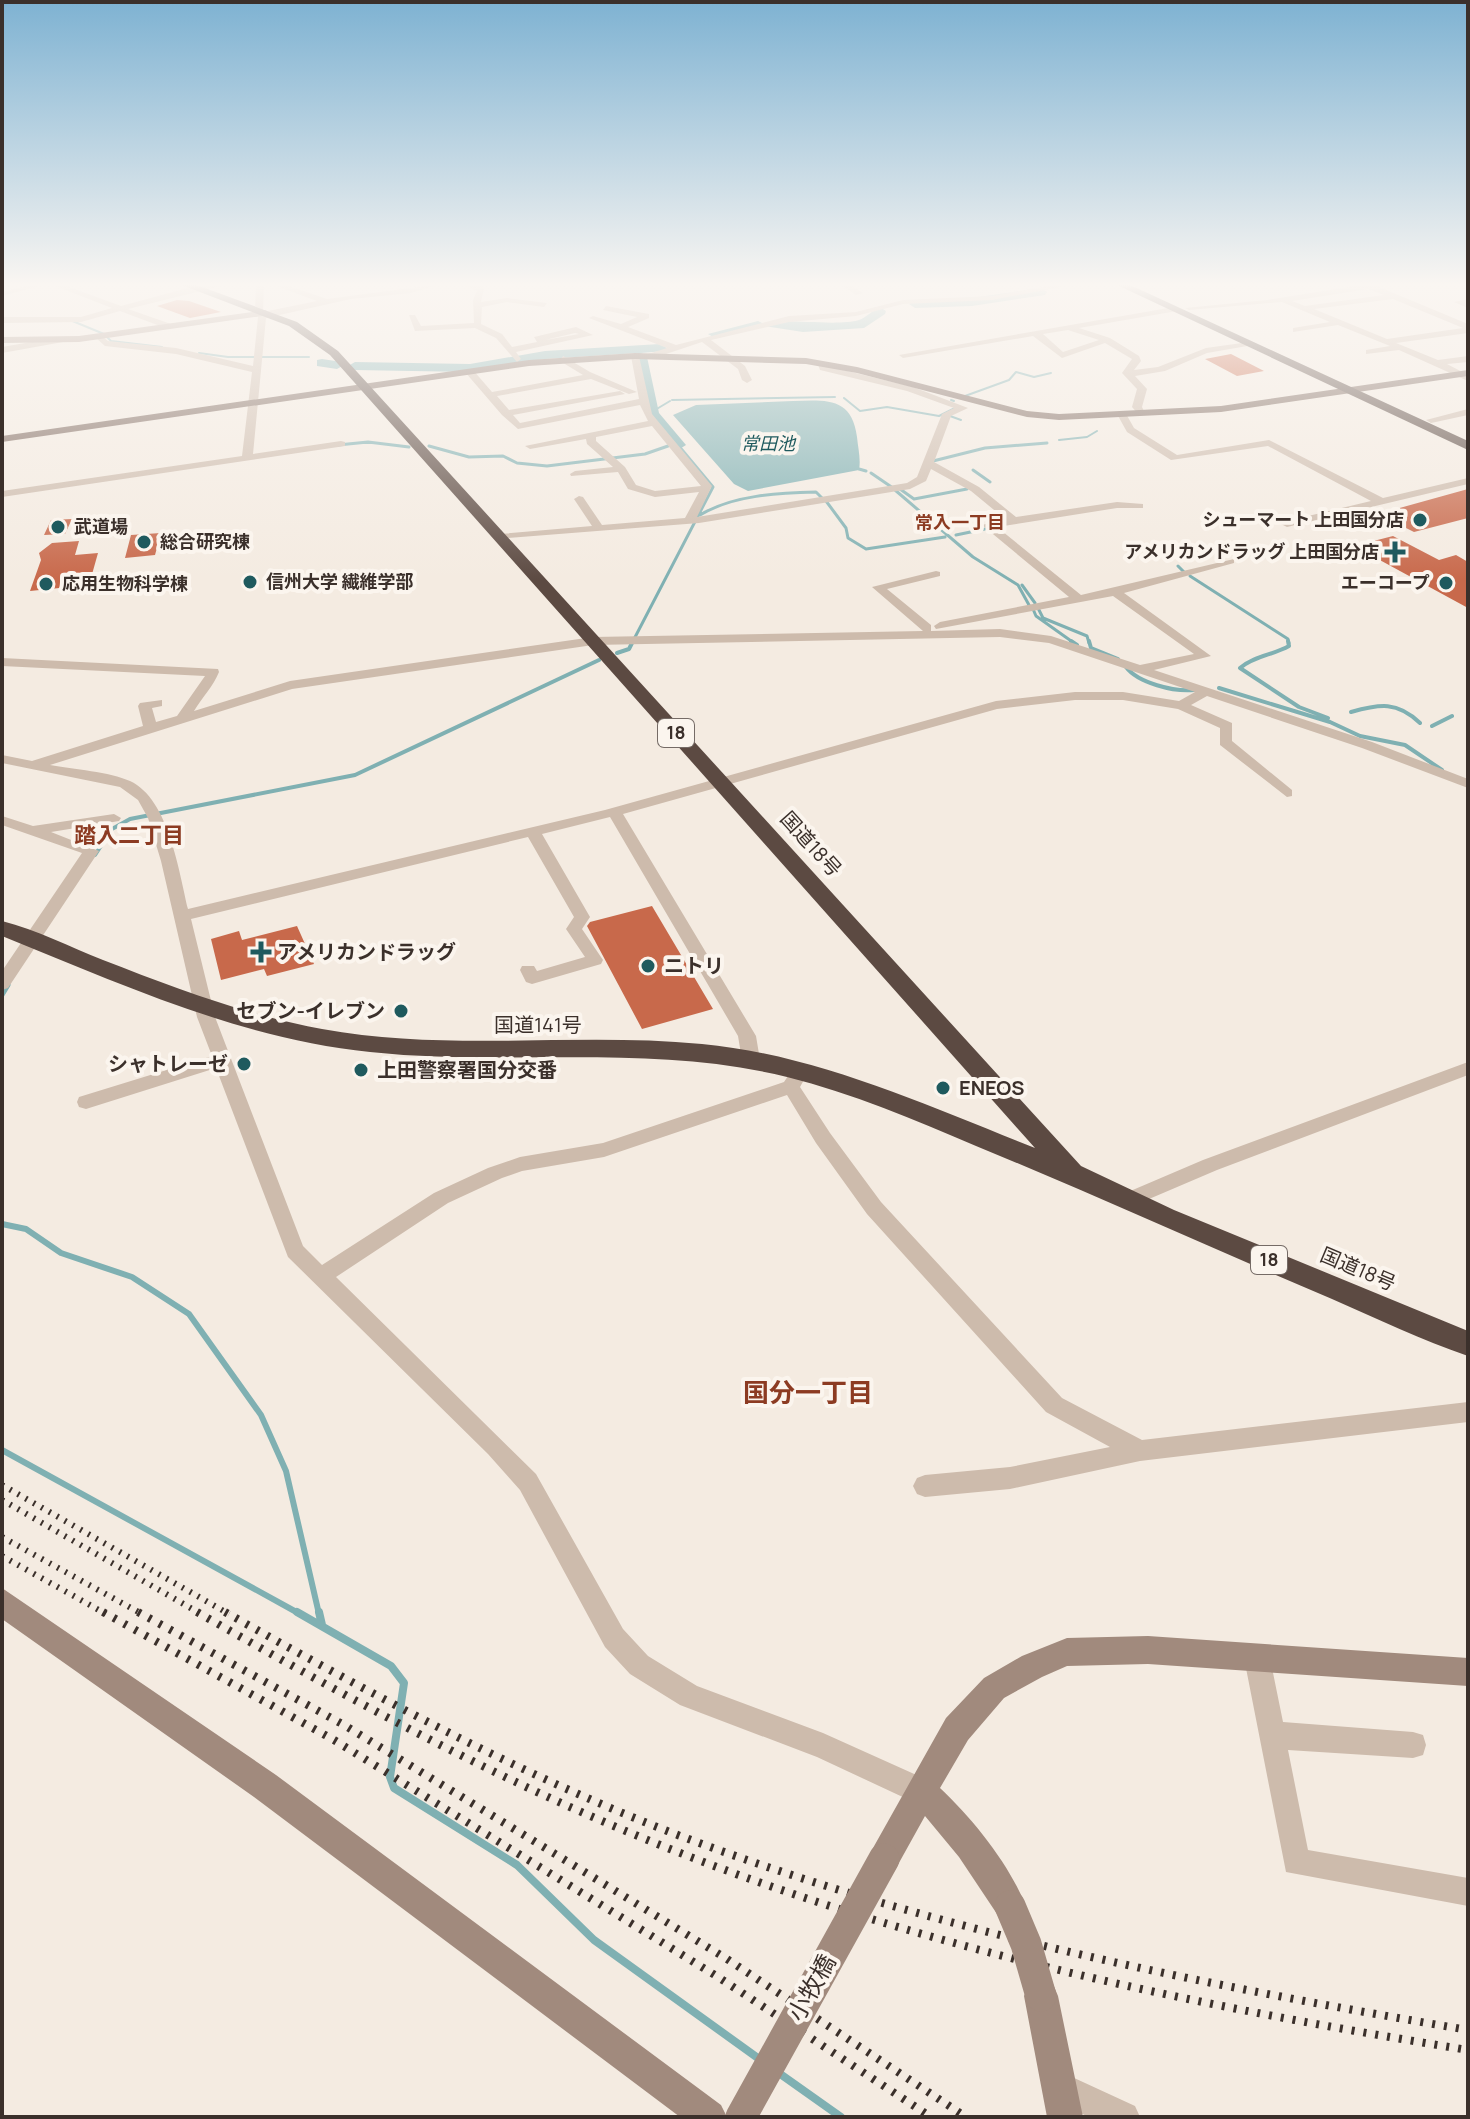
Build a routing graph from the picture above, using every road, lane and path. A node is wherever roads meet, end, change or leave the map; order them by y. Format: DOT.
graph roads {
  1 [pos="256,383"];
  2 [pos="362,383"];
  3 [pos="395,383"];
  4 [pos="479,383"];
  5 [pos="555,383"];
  6 [pos="610,383"];
  7 [pos="638,383"];
  8 [pos="885,383"];
  9 [pos="901,383"];
  10 [pos="1136,383"];
  11 [pos="1339,383"];
  12 [pos="1342,383"];
  13 [pos="1402,383"];
  14 [pos="366,387"];
  15 [pos="1354,389"];
  16 [pos="489,395"];
  17 [pos="640,395"];
  18 [pos="255,403"];
  19 [pos="1468,412"];
  20 [pos="1140,413"];
  21 [pos="1122,414"];
  22 [pos="1431,420"];
  23 [pos="654,423"];
  24 [pos="591,434"];
  25 [pos="2,439"];
  26 [pos="1468,439"];
  27 [pos="341,444"];
  28 [pos="530,446"];
  29 [pos="1468,446"];
  30 [pos="247,458"];
  31 [pos="928,463"];
  32 [pos="621,469"];
  33 [pos="575,474"];
  34 [pos="1468,481"];
  35 [pos="707,488"];
  36 [pos="2,494"];
  37 [pos="579,499"];
  38 [pos="1380,501"];
  39 [pos="1139,506"];
  40 [pos="693,520"];
  41 [pos="1014,521"];
  42 [pos="1287,524"];
  43 [pos="599,528"];
  44 [pos="500,537"];
  45 [pos="1230,561"];
  46 [pos="936,574"];
  47 [pos="1115,592"];
  48 [pos="1079,599"];
  49 [pos="923,631"];
  50 [pos="593,641"];
  51 [pos="2,662"];
  52 [pos="1140,669"];
  53 [pos="1207,691"];
  54 [pos="157,703"];
  55 [pos="1181,705"];
  56 [pos="182,719"];
  57 [pos="151,729"];
  58 [pos="2,759"];
  59 [pos="32,766"];
  60 [pos="719,781"];
  61 [pos="1468,784"];
  62 [pos="1287,793"];
  63 [pos="614,811"];
  64 [pos="2,820"];
  65 [pos="33,831"];
  66 [pos="533,832"];
  67 [pos="91,851"];
  68 [pos="182,916"];
  69 [pos="2,928"];
  70 [pos="32,939"];
  71 [pos="528,970"];
  72 [pos="2,984"];
  73 [pos="202,1004"];
  74 [pos="223,1059"];
  75 [pos="751,1060"];
  76 [pos="1468,1068"];
  77 [pos="795,1080"];
  78 [pos="86,1102"];
  79 [pos="1072,1173"];
  80 [pos="1128,1200"];
  81 [pos="320,1277"];
  82 [pos="1468,1344"];
  83 [pos="1468,1412"];
  84 [pos="1140,1451"];
  85 [pos="925,1486"];
  86 [pos="2,1602"];
  87 [pos="1257,1658"];
  88 [pos="1468,1672"];
  89 [pos="1272,1735"];
  90 [pos="1413,1745"];
  91 [pos="922,1792"];
  92 [pos="1468,1892"];
  93 [pos="1062,2102"];
  94 [pos="709,2117"];
  95 [pos="741,2117"];
  96 [pos="1124,2117"];
  1 -- 18 [label="street"];
  2 -- 14 [label="highway, 国道18号 / 18"];
  3 -- 14 [label="main road"];
  4 -- 16 [label="street"];
  5 -- 16 [label="street"];
  6 -- 17 [label="street"];
  7 -- 17 [label="street"];
  8 -- 31 [label="street"];
  9 -- 21 [label="main road"];
  10 -- 20 [label="street"];
  11 -- 15 [label="highway"];
  12 -- 15 [label="highway"];
  13 -- 15 [label="main road"];
  14 -- 18 [label="main road"];
  14 -- 44 [label="highway, 国道18号 / 18"];
  15 -- 20 [label="main road"];
  15 -- 22 [label="highway"];
  15 -- 29 [label="highway"];
  16 -- 17 [label="street"];
  17 -- 23 [label="street"];
  18 -- 25 [label="main road"];
  18 -- 30 [label="street"];
  19 -- 22 [label="street"];
  20 -- 21 [label="main road"];
  21 -- 38 [label="street"];
  22 -- 26 [label="highway"];
  23 -- 24 [label="street"];
  23 -- 35 [label="street"];
  24 -- 28 [label="street"];
  24 -- 32 [label="street"];
  27 -- 30 [label="street"];
  30 -- 36 [label="street"];
  31 -- 40 [label="street"];
  31 -- 41 [label="street"];
  32 -- 33 [label="street"];
  32 -- 35 [label="street"];
  34 -- 38 [label="street"];
  35 -- 40 [label="street"];
  37 -- 43 [label="street"];
  38 -- 42 [label="street"];
  39 -- 41 [label="street"];
  40 -- 43 [label="street"];
  41 -- 48 [label="street"];
  43 -- 44 [label="street"];
  44 -- 50 [label="highway, 国道18号 / 18"];
  45 -- 47 [label="street"];
  46 -- 49 [label="street"];
  47 -- 48 [label="street"];
  47 -- 52 [label="street"];
  48 -- 49 [label="street"];
  49 -- 50 [label="street"];
  49 -- 52 [label="street"];
  50 -- 56 [label="street"];
  50 -- 60 [label="highway, 国道18号 / 18"];
  51 -- 56 [label="street"];
  52 -- 53 [label="street"];
  53 -- 55 [label="street"];
  53 -- 61 [label="street"];
  54 -- 57 [label="street"];
  55 -- 60 [label="street"];
  55 -- 62 [label="street"];
  56 -- 57 [label="street"];
  57 -- 59 [label="street"];
  58 -- 59 [label="street"];
  59 -- 68 [label="street"];
  60 -- 63 [label="street"];
  60 -- 79 [label="highway, 国道18号 / 18"];
  63 -- 66 [label="street"];
  63 -- 75 [label="street"];
  64 -- 65 [label="street"];
  65 -- 67 [label="street"];
  65 -- 67 [label="street"];
  66 -- 68 [label="street"];
  66 -- 71 [label="street"];
  67 -- 70 [label="street"];
  68 -- 73 [label="street"];
  69 -- 70 [label="highway, 国道141号"];
  70 -- 72 [label="street"];
  70 -- 73 [label="highway, 国道141号"];
  73 -- 74 [label="street"];
  73 -- 75 [label="highway, 国道141号"];
  74 -- 78 [label="street"];
  74 -- 81 [label="street"];
  75 -- 77 [label="highway, 国道141号"];
  76 -- 80 [label="street"];
  77 -- 79 [label="highway, 国道141号"];
  77 -- 81 [label="street"];
  77 -- 84 [label="street"];
  79 -- 80 [label="highway, 国道18号 / 18"];
  80 -- 82 [label="highway, 国道18号 / 18"];
  81 -- 91 [label="street"];
  83 -- 84 [label="street"];
  84 -- 85 [label="street"];
  86 -- 94 [label="street"];
  87 -- 88 [label="street, 小牧橋"];
  87 -- 89 [label="street"];
  87 -- 91 [label="street, 小牧橋"];
  89 -- 90 [label="street"];
  89 -- 92 [label="street"];
  91 -- 93 [label="street, bridge"];
  91 -- 95 [label="street, 小牧橋, bridge"];
  93 -- 96 [label="street"];
}
